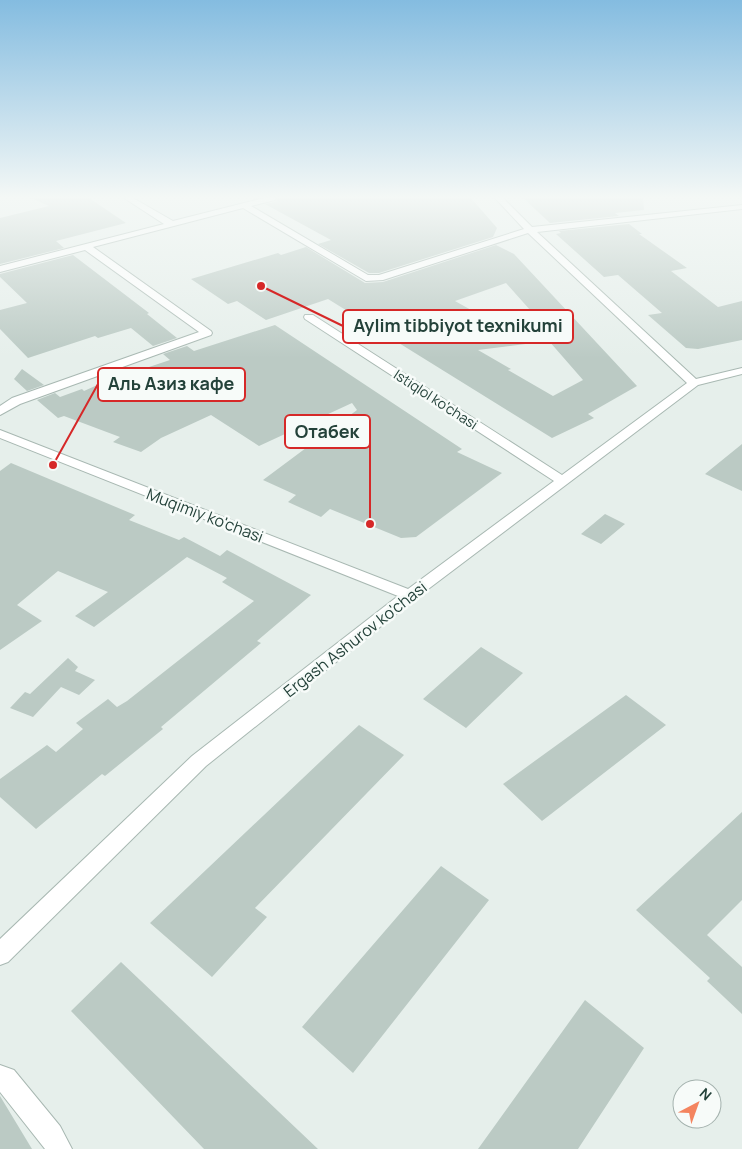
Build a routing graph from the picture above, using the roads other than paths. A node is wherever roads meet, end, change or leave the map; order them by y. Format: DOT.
graph roads {
  1 [pos="69,252"];
  2 [pos="93,252"];
  3 [pos="322,252"];
  4 [pos="462,252"];
  5 [pos="553,252"];
  6 [pos="0,269"];
  7 [pos="309,317"];
  8 [pos="742,371"];
  9 [pos="694,383"];
  10 [pos="0,411"];
  11 [pos="0,434"];
  12 [pos="563,481"];
  13 [pos="410,595"];
  14 [pos="0,954"];
  15 [pos="0,1077"];
  16 [pos="59,1149"];
  1 -- 6 [label="street"];
  2 -- 10 [label="street"];
  3 -- 4 [label="street"];
  5 -- 9 [label="street"];
  7 -- 12 [label="street, Istiqlol ko'chasi"];
  8 -- 9 [label="street, Ergash Ashurov ko'chasi"];
  9 -- 12 [label="street, Ergash Ashurov ko'chasi"];
  11 -- 13 [label="street, Muqimiy ko'chasi"];
  12 -- 13 [label="street, Ergash Ashurov ko'chasi"];
  13 -- 14 [label="street, Ergash Ashurov ko'chasi"];
  15 -- 16 [label="street"];
}
